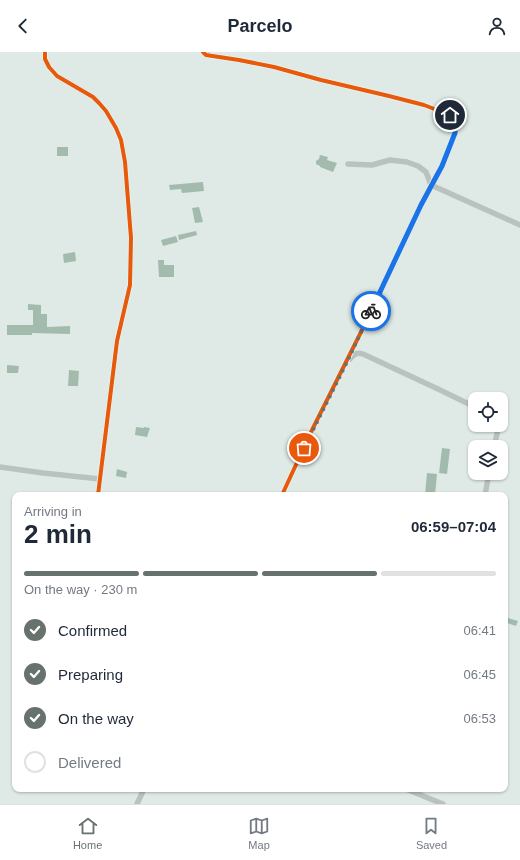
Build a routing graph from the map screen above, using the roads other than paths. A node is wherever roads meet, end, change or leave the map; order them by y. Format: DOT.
graph roads {
  1 [pos="45,52"];
  2 [pos="203,52"];
  3 [pos="348,164"];
  4 [pos="431,185"];
  5 [pos="520,225"];
  6 [pos="348,360"];
  7 [pos="468,404"];
  8 [pos="0,467"];
  9 [pos="100,479"];
  10 [pos="488,480"];
  11 [pos="98,492"];
  12 [pos="283,492"];
  13 [pos="486,492"];
  14 [pos="143,792"];
  15 [pos="413,792"];
  16 [pos="137,804"];
  17 [pos="443,804"];
  1 -- 9 [label="street"];
  2 -- 4 [label="street"];
  3 -- 4 [label="street"];
  4 -- 5 [label="street"];
  4 -- 6 [label="street"];
  6 -- 7 [label="street"];
  6 -- 12 [label="street"];
  8 -- 9 [label="street"];
  9 -- 11 [label="street"];
  10 -- 13 [label="street"];
  14 -- 16 [label="street"];
  15 -- 17 [label="street"];
}
